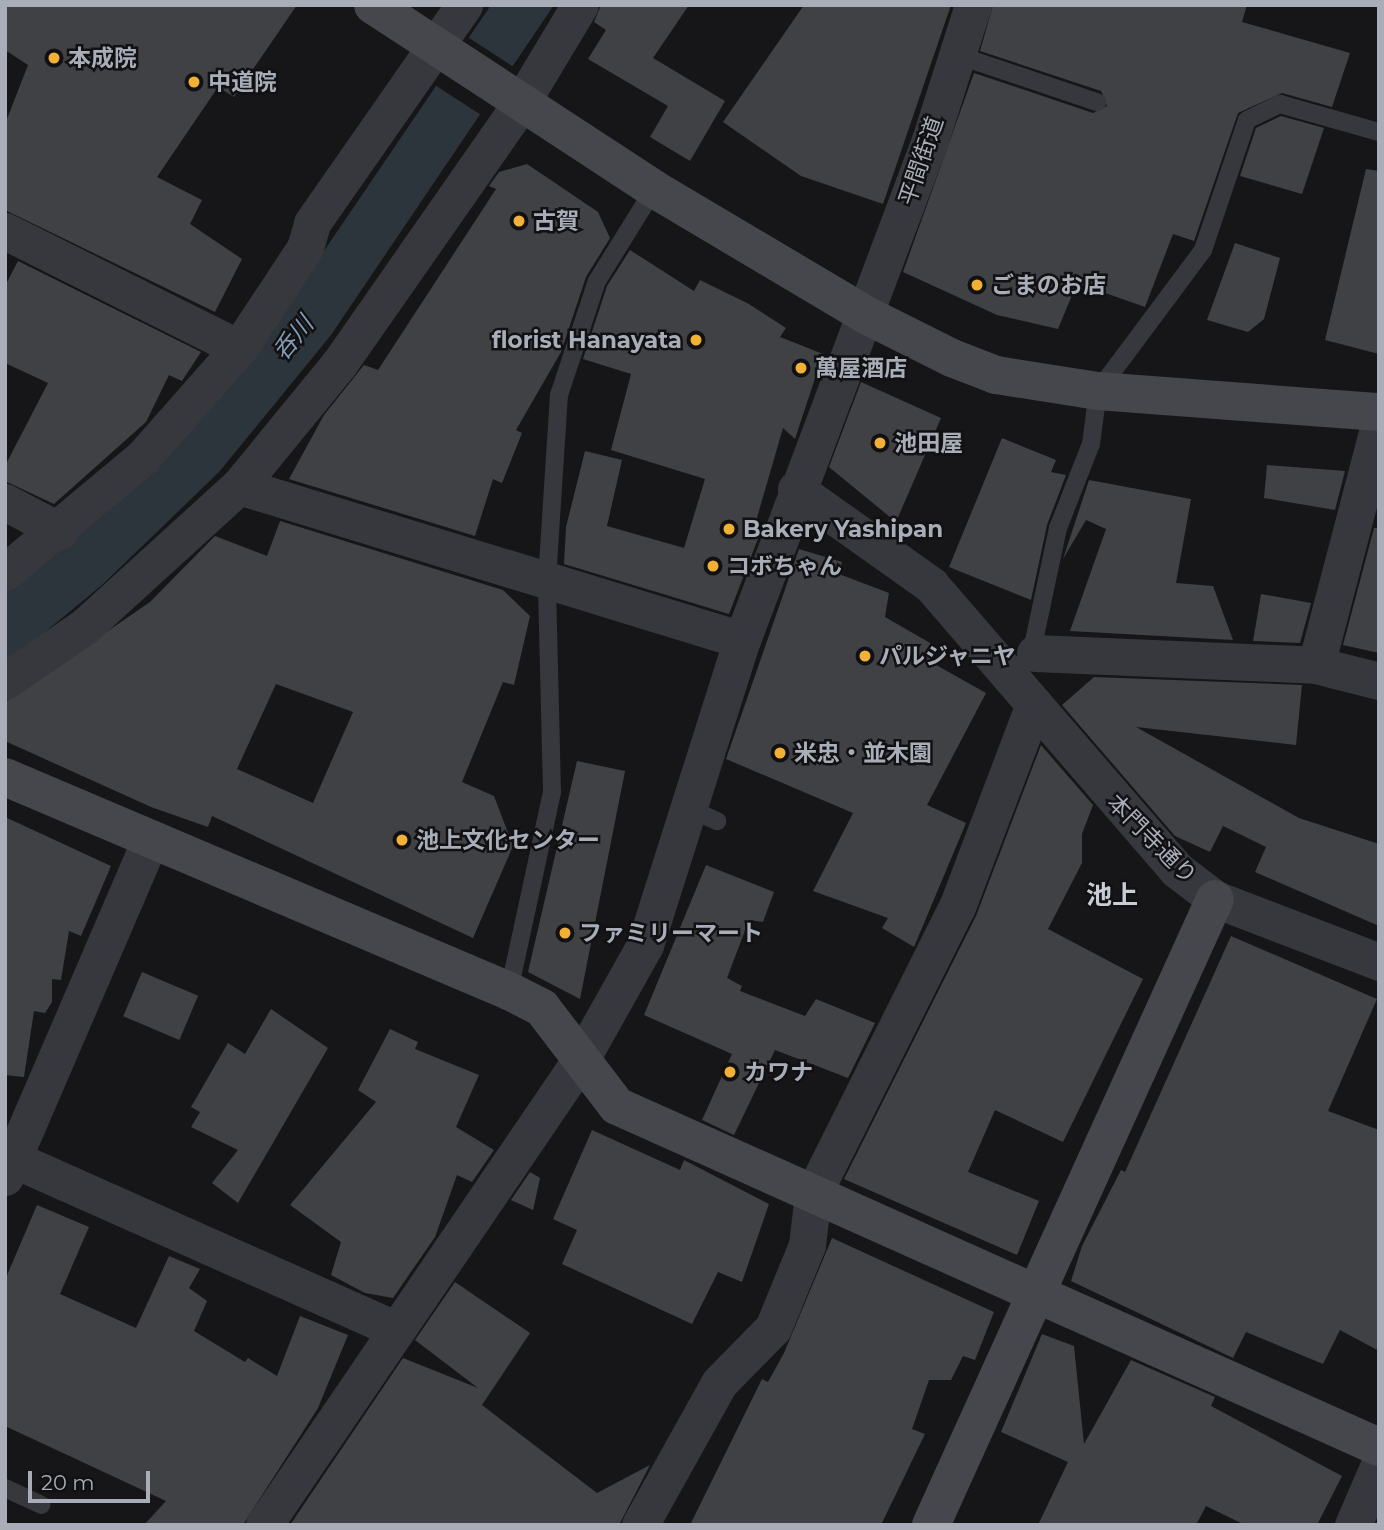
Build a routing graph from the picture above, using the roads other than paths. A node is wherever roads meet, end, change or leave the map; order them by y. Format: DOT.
graph roads {
  1 [pos="373,5"];
  2 [pos="464,5"];
  3 [pos="580,5"];
  4 [pos="973,5"];
  5 [pos="444,50"];
  6 [pos="957,55"];
  7 [pos="514,100"];
  8 [pos="1097,102"];
  9 [pos="1379,132"];
  10 [pos="654,189"];
  11 [pos="7,237"];
  12 [pos="866,315"];
  13 [pos="239,348"];
  14 [pos="1098,391"];
  15 [pos="1379,412"];
  16 [pos="1379,425"];
  17 [pos="239,486"];
  18 [pos="796,489"];
  19 [pos="5,502"];
  20 [pos="60,531"];
  21 [pos="5,572"];
  22 [pos="547,580"];
  23 [pos="742,640"];
  24 [pos="1019,661"];
  25 [pos="1316,664"];
  26 [pos="5,681"];
  27 [pos="1379,681"];
  28 [pos="1034,704"];
  29 [pos="5,777"];
  30 [pos="150,840"];
  31 [pos="1215,899"];
  32 [pos="1379,962"];
  33 [pos="509,991"];
  34 [pos="582,1059"];
  35 [pos="12,1146"];
  36 [pos="813,1194"];
  37 [pos="1035,1294"];
  38 [pos="394,1329"];
  39 [pos="1379,1447"];
  40 [pos="1379,1465"];
  41 [pos="5,1488"];
  42 [pos="41,1506"];
  43 [pos="264,1525"];
  44 [pos="640,1525"];
  45 [pos="931,1525"];
  46 [pos="1353,1525"];
  1 -- 5 [label="street"];
  2 -- 5 [label="street"];
  3 -- 7 [label="street"];
  4 -- 6 [label="street, 平間街道"];
  5 -- 7 [label="street"];
  5 -- 13 [label="street"];
  6 -- 8 [label="lane"];
  6 -- 12 [label="street, 平間街道"];
  7 -- 10 [label="street"];
  7 -- 17 [label="street"];
  9 -- 14 [label="lane"];
  10 -- 12 [label="street"];
  10 -- 22 [label="lane"];
  11 -- 13 [label="street"];
  12 -- 14 [label="street"];
  12 -- 18 [label="street, 平間街道"];
  13 -- 20 [label="street"];
  14 -- 15 [label="street"];
  14 -- 24 [label="lane"];
  16 -- 25 [label="street"];
  17 -- 22 [label="street"];
  17 -- 26 [label="street"];
  18 -- 23 [label="street, 平間街道"];
  18 -- 24 [label="street, 本門寺通り"];
  19 -- 20 [label="street"];
  20 -- 21 [label="street"];
  22 -- 23 [label="street"];
  22 -- 33 [label="lane"];
  23 -- 34 [label="street, 平間街道"];
  24 -- 25 [label="street"];
  24 -- 28 [label="street, 本門寺通り"];
  25 -- 27 [label="street"];
  28 -- 31 [label="street, 本門寺通り"];
  28 -- 36 [label="street"];
  29 -- 30 [label="street"];
  30 -- 33 [label="street"];
  30 -- 35 [label="street"];
  31 -- 32 [label="street, 本門寺通り"];
  31 -- 37 [label="street"];
  33 -- 34 [label="street"];
  34 -- 36 [label="street"];
  34 -- 38 [label="street, 平間街道"];
  35 -- 38 [label="street"];
  36 -- 37 [label="street"];
  36 -- 44 [label="street"];
  37 -- 39 [label="street"];
  37 -- 45 [label="street"];
  38 -- 43 [label="street, 平間街道"];
  40 -- 46 [label="street"];
  41 -- 42 [label="lane"];
}
